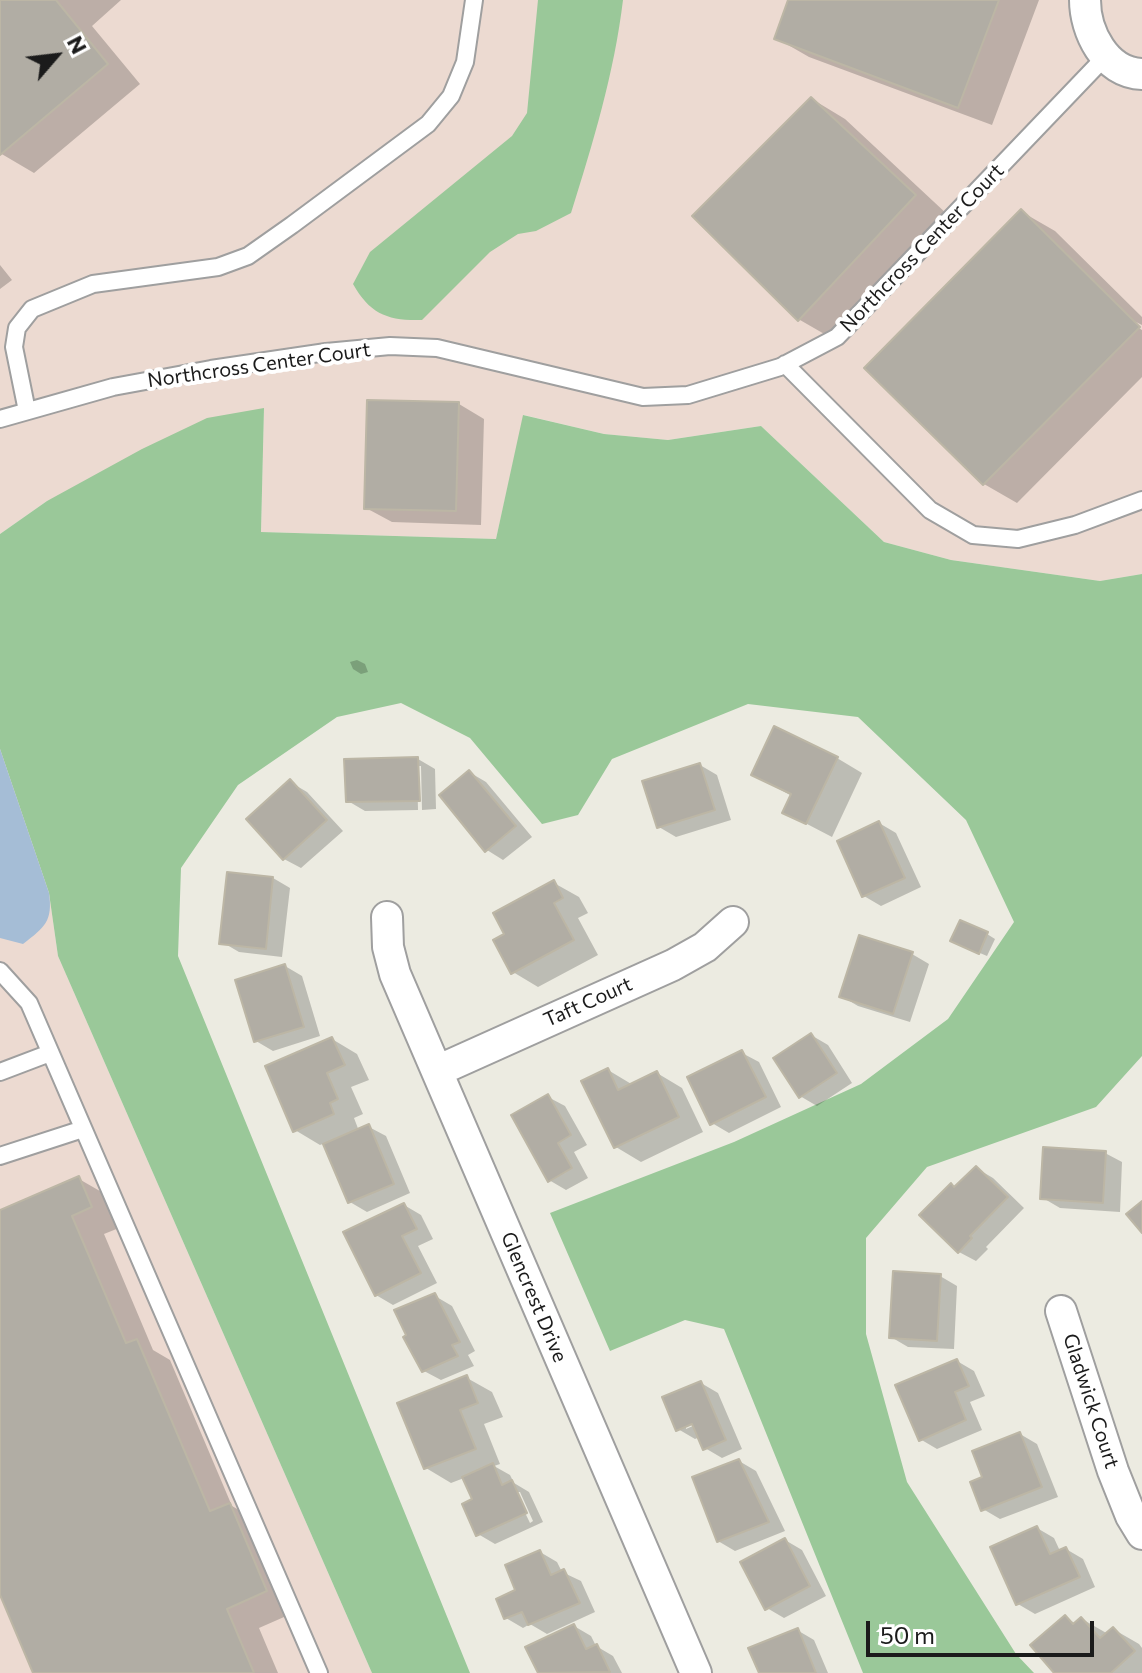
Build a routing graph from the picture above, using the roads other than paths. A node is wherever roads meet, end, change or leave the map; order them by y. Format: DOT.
graph roads {
  1 [pos="474,0"];
  2 [pos="1085,0"];
  3 [pos="1106,56"];
  4 [pos="1142,74"];
  5 [pos="785,364"];
  6 [pos="27,411"];
  7 [pos="0,419"];
  8 [pos="1142,500"];
  9 [pos="387,917"];
  10 [pos="733,922"];
  11 [pos="0,971"];
  12 [pos="50,1053"];
  13 [pos="437,1071"];
  14 [pos="0,1072"];
  15 [pos="83,1129"];
  16 [pos="0,1156"];
  17 [pos="1061,1311"];
  18 [pos="1142,1534"];
  19 [pos="319,1673"];
  20 [pos="696,1673"];
  1 -- 6 [label="lane"];
  2 -- 3 [label="street"];
  3 -- 4 [label="street"];
  3 -- 5 [label="lane, Northcross Center Court"];
  5 -- 6 [label="lane, Northcross Center Court"];
  5 -- 8 [label="lane"];
  6 -- 7 [label="lane, Northcross Center Court"];
  9 -- 13 [label="street, Glencrest Drive"];
  10 -- 13 [label="street, Taft Court"];
  11 -- 12 [label="lane"];
  12 -- 14 [label="lane"];
  12 -- 15 [label="lane"];
  13 -- 20 [label="street, Glencrest Drive"];
  15 -- 16 [label="lane"];
  15 -- 19 [label="lane"];
  17 -- 18 [label="street, Gladwick Court"];
}
